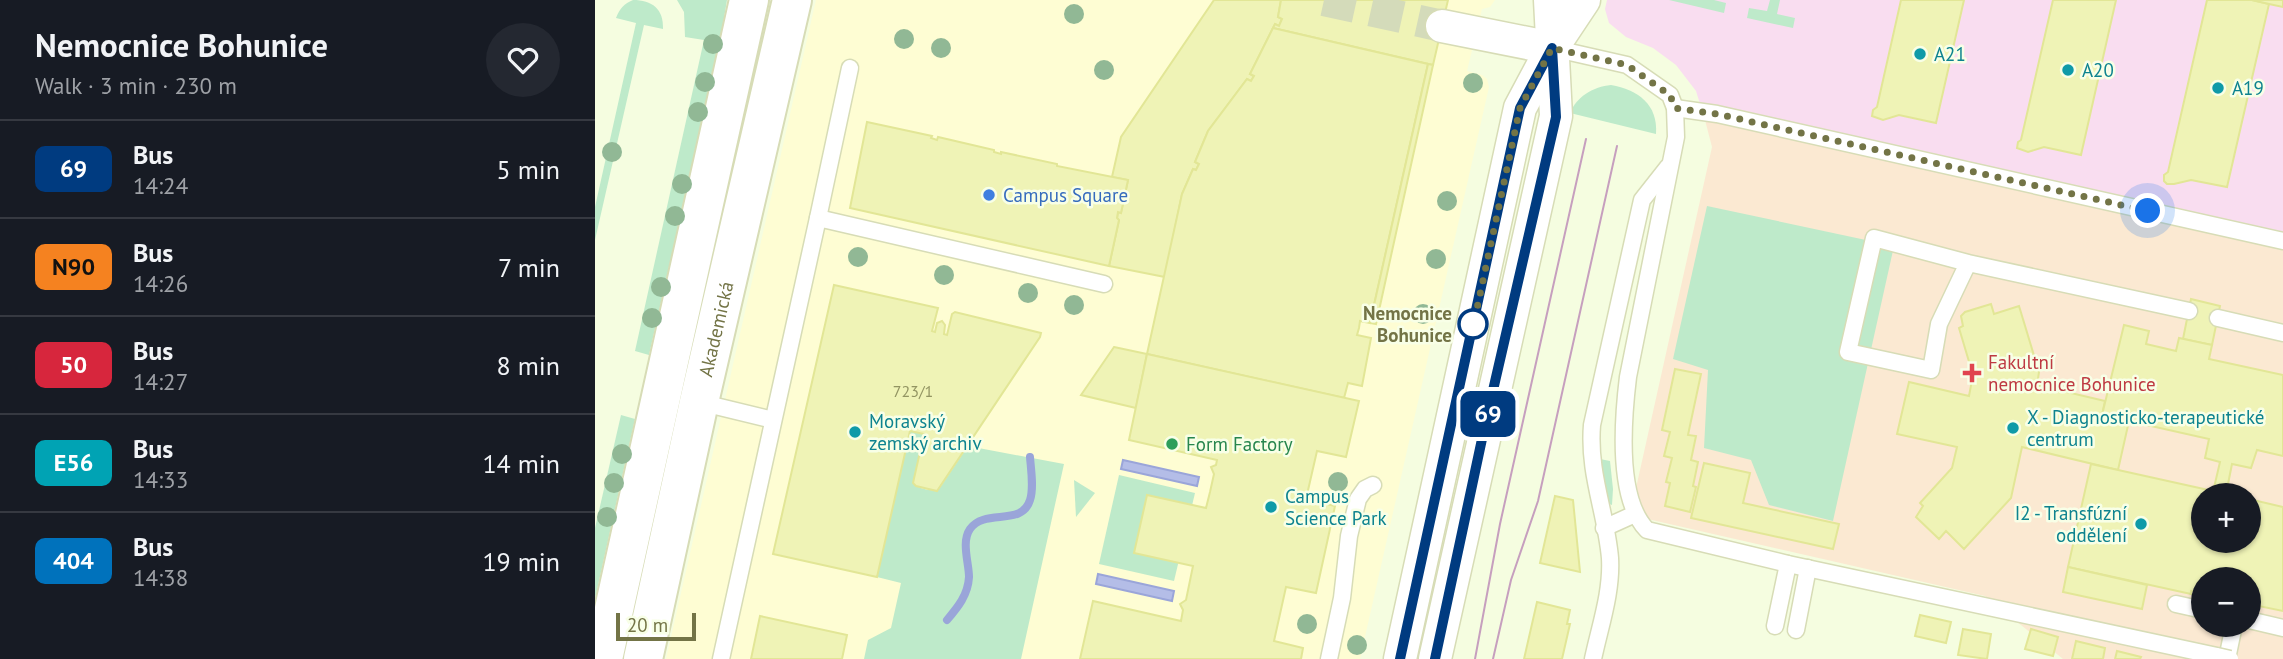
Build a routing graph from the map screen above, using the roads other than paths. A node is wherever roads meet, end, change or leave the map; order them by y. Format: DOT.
graph roads {
  1 [pos="749,0"];
  2 [pos="792,0"];
  3 [pos="1550,0"];
  4 [pos="1584,0"];
  5 [pos="1442,26"];
  6 [pos="1552,48"];
  7 [pos="850,68"];
  8 [pos="1675,108"];
  9 [pos="1670,165"];
  10 [pos="818,218"];
  11 [pos="2283,242"];
  12 [pos="1968,263"];
  13 [pos="1104,284"];
  14 [pos="2189,311"];
  15 [pos="2218,318"];
  16 [pos="2283,333"];
  17 [pos="699,401"];
  18 [pos="773,419"];
  19 [pos="1373,485"];
  20 [pos="1635,514"];
  21 [pos="1604,528"];
  22 [pos="1788,564"];
  23 [pos="1808,568"];
  24 [pos="2176,604"];
  25 [pos="2191,607"];
  26 [pos="2261,623"];
  27 [pos="1775,626"];
  28 [pos="2283,628"];
  29 [pos="1796,630"];
  30 [pos="2231,637"];
  31 [pos="2225,658"];
  32 [pos="603,659"];
  33 [pos="643,659"];
  34 [pos="721,659"];
  35 [pos="1329,659"];
  36 [pos="1400,659"];
  37 [pos="1435,659"];
  38 [pos="1593,659"];
  1 -- 32 [label="street, Akademická"];
  2 -- 17 [label="street, Akademická"];
  3 -- 6 [label="street"];
  4 -- 6 [label="street"];
  5 -- 6 [label="street"];
  6 -- 8 [label="lane"];
  6 -- 36 [label="street"];
  6 -- 37 [label="street"];
  7 -- 10 [label="lane"];
  8 -- 9 [label="lane"];
  8 -- 11 [label="lane"];
  9 -- 20 [label="lane"];
  9 -- 21 [label="lane"];
  10 -- 13 [label="lane"];
  10 -- 18 [label="lane"];
  12 -- 12 [label="lane"];
  12 -- 14 [label="lane"];
  15 -- 16 [label="lane"];
  17 -- 18 [label="lane"];
  17 -- 33 [label="street, Akademická"];
  18 -- 34 [label="lane"];
  19 -- 35 [label="lane"];
  20 -- 21 [label="lane"];
  20 -- 22 [label="lane"];
  21 -- 38 [label="lane"];
  22 -- 23 [label="lane"];
  22 -- 27 [label="lane"];
  23 -- 29 [label="lane"];
  23 -- 31 [label="lane"];
  24 -- 25 [label="lane"];
  26 -- 28 [label="lane"];
  30 -- 31 [label="lane"];
}
